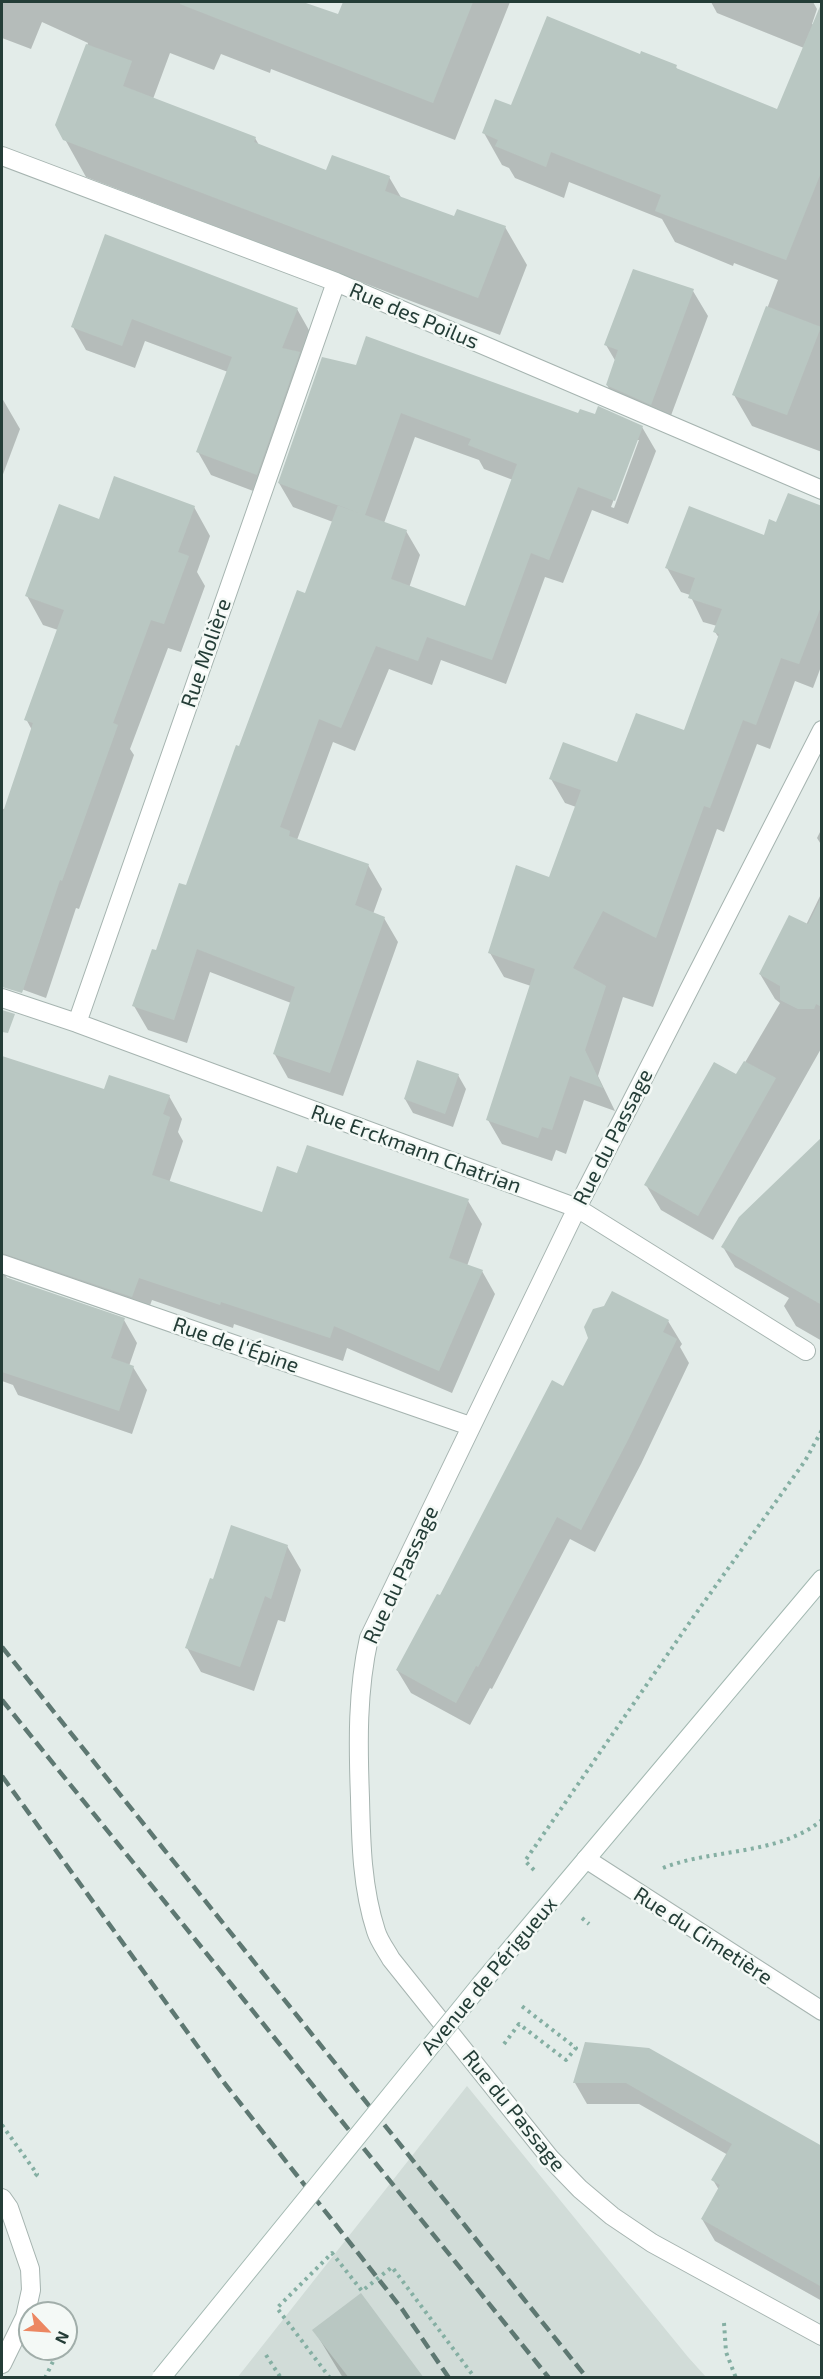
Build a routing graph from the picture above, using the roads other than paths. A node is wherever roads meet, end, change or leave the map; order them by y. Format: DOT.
graph roads {
  1 [pos="2,156"];
  2 [pos="336,282"];
  3 [pos="822,490"];
  4 [pos="822,730"];
  5 [pos="2,998"];
  6 [pos="77,1023"];
  7 [pos="576,1208"];
  8 [pos="2,1264"];
  9 [pos="806,1351"];
  10 [pos="470,1426"];
  11 [pos="822,1579"];
  12 [pos="586,1859"];
  13 [pos="822,2011"];
  14 [pos="2,2198"];
  15 [pos="822,2336"];
  16 [pos="2,2364"];
  17 [pos="161,2378"];
  1 -- 2 [label="street, Rue des Poilus"];
  2 -- 3 [label="street, Rue des Poilus"];
  2 -- 6 [label="street, Rue Molière"];
  4 -- 7 [label="street, Rue du Passage"];
  5 -- 6 [label="street, Rue Erckmann Chatrian"];
  6 -- 7 [label="street, Rue Erckmann Chatrian"];
  7 -- 9 [label="street, Rue Erckmann Chatrian"];
  7 -- 10 [label="street, Rue du Passage"];
  8 -- 10 [label="street, Rue de l'Épine"];
  10 -- 15 [label="street, Rue du Passage"];
  11 -- 12 [label="street, Avenue de Périgueux"];
  12 -- 13 [label="street, Rue du Cimetière"];
  12 -- 17 [label="street, Avenue de Périgueux, bridge"];
  14 -- 16 [label="street"];
}
